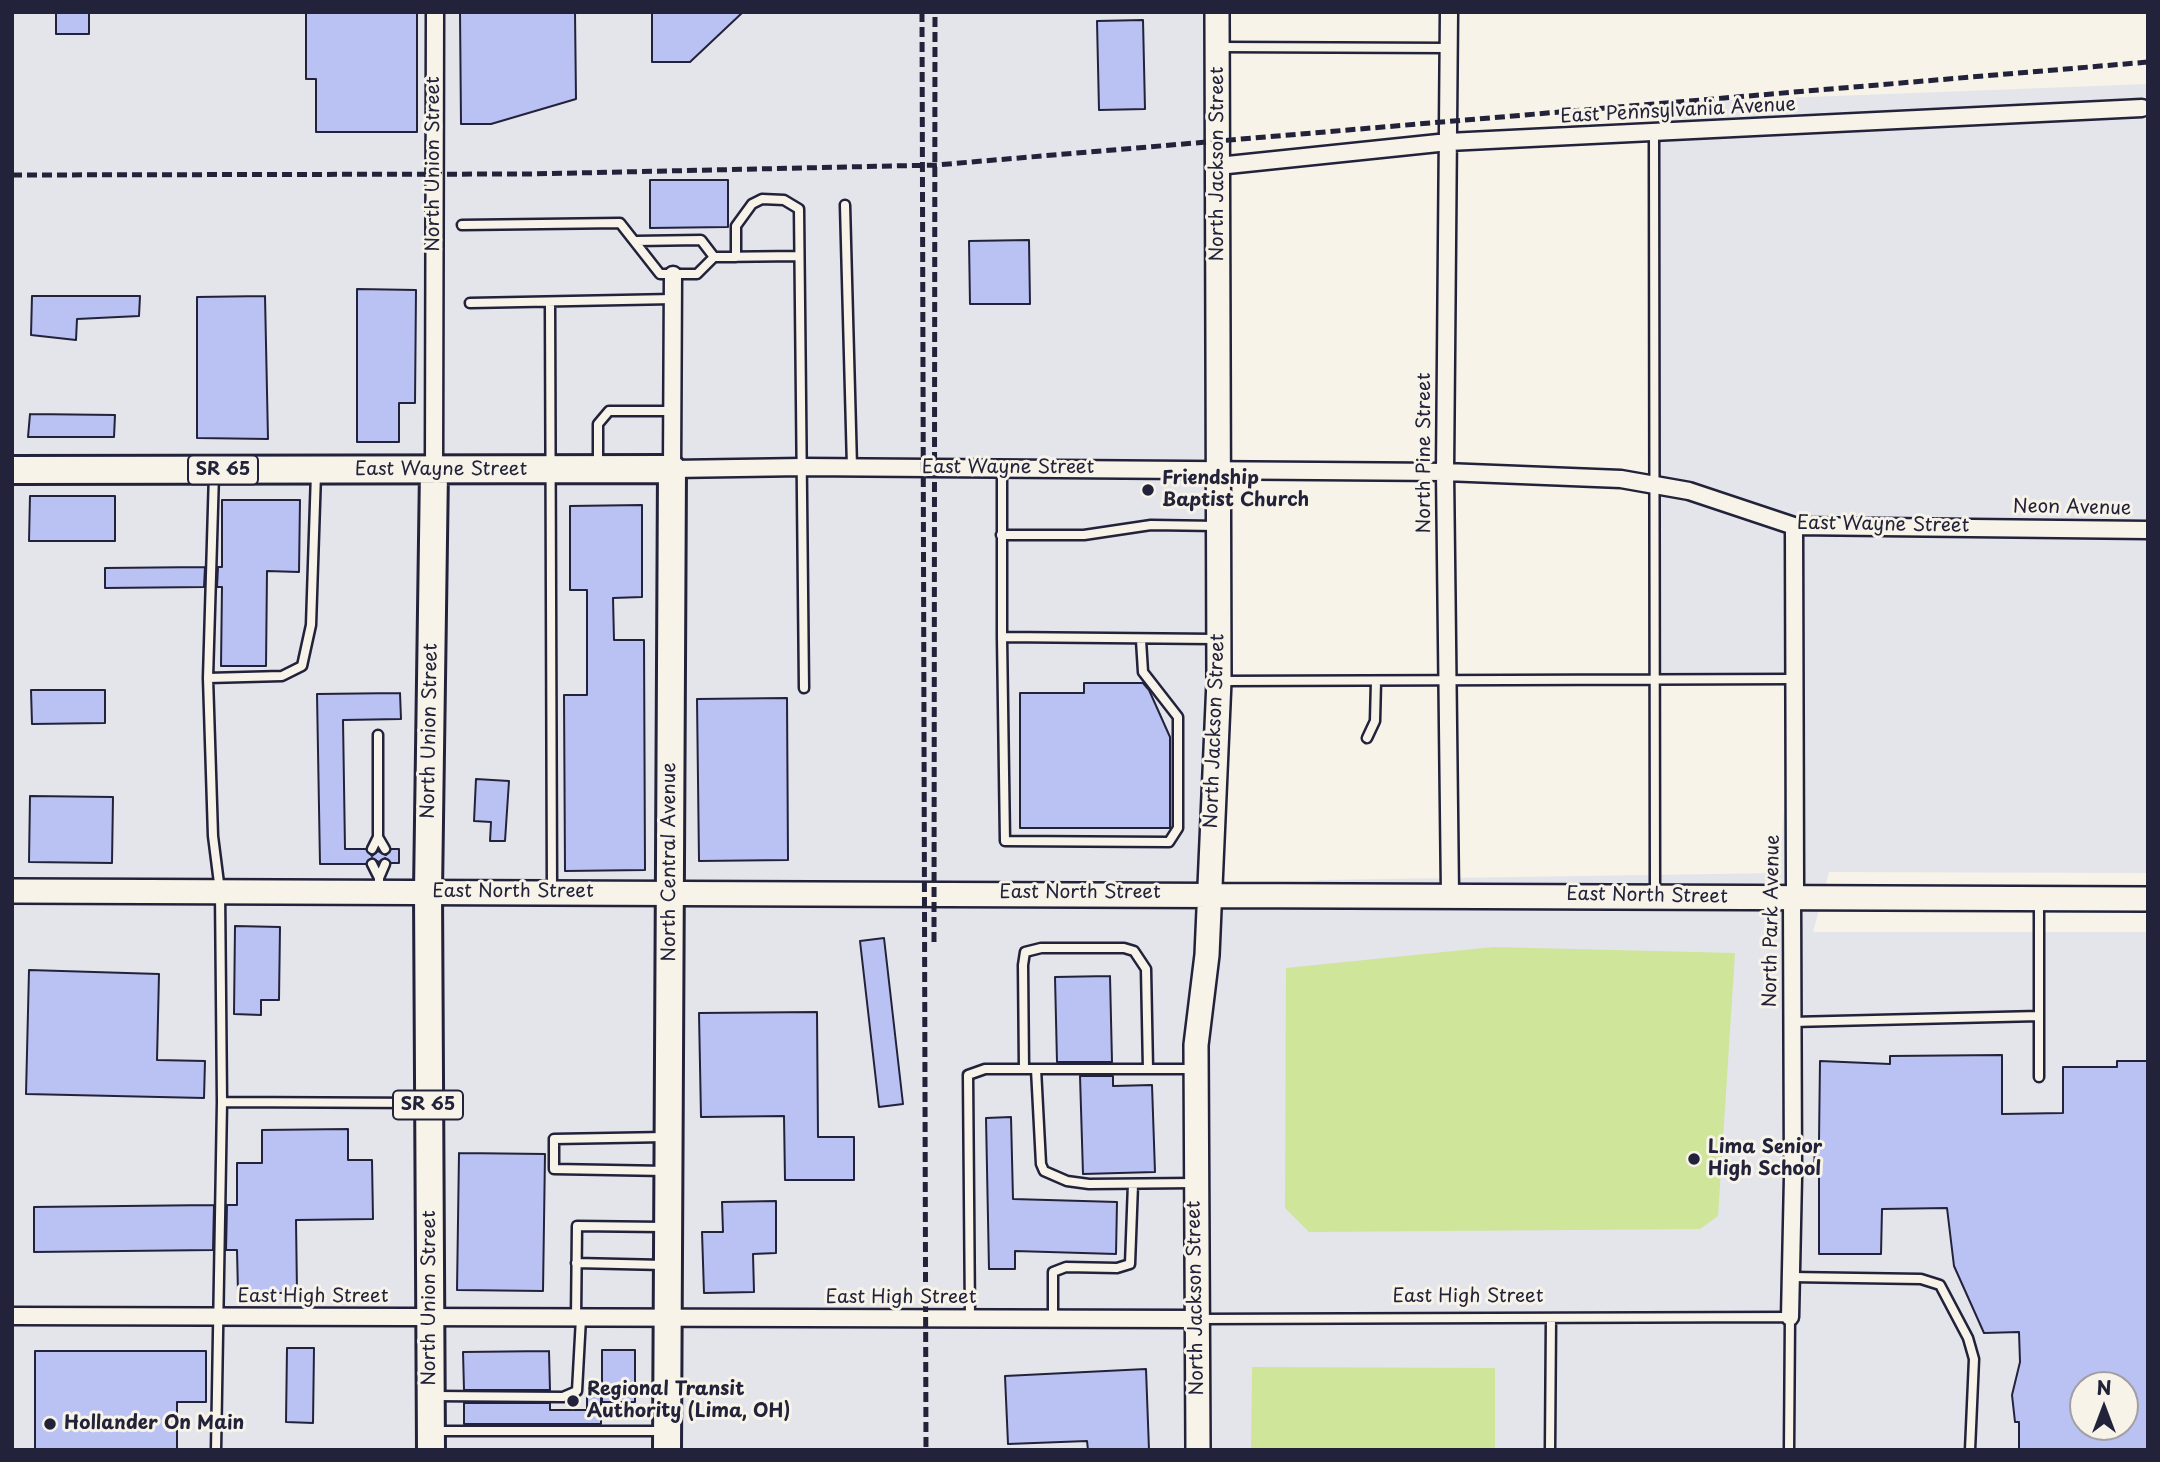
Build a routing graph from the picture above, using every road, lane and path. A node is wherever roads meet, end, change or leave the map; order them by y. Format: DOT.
graph roads {
  1 [pos="435,12"];
  2 [pos="1217,12"];
  3 [pos="1449,12"];
  4 [pos="1217,47"];
  5 [pos="1448,48"];
  6 [pos="2142,108"];
  7 [pos="1654,132"];
  8 [pos="1448,142"];
  9 [pos="1218,166"];
  10 [pos="845,205"];
  11 [pos="462,225"];
  12 [pos="636,240"];
  13 [pos="799,256"];
  14 [pos="714,257"];
  15 [pos="736,257"];
  16 [pos="673,275"];
  17 [pos="673,299"];
  18 [pos="550,302"];
  19 [pos="470,303"];
  20 [pos="673,411"];
  21 [pos="803,467"];
  22 [pos="852,467"];
  23 [pos="1002,468"];
  24 [pos="672,469"];
  25 [pos="12,470"];
  26 [pos="214,470"];
  27 [pos="316,470"];
  28 [pos="434,470"];
  29 [pos="550,470"];
  30 [pos="598,470"];
  31 [pos="1218,470"];
  32 [pos="1445,472"];
  33 [pos="1654,485"];
  34 [pos="1218,526"];
  35 [pos="1794,526"];
  36 [pos="1997,528"];
  37 [pos="2148,530"];
  38 [pos="1001,535"];
  39 [pos="1002,637"];
  40 [pos="1219,639"];
  41 [pos="1141,640"];
  42 [pos="208,678"];
  43 [pos="1794,679"];
  44 [pos="1655,680"];
  45 [pos="1219,681"];
  46 [pos="1376,681"];
  47 [pos="1448,681"];
  48 [pos="804,688"];
  49 [pos="378,735"];
  50 [pos="1367,738"];
  51 [pos="378,837"];
  52 [pos="372,849"];
  53 [pos="385,849"];
  54 [pos="372,864"];
  55 [pos="385,864"];
  56 [pos="379,885"];
  57 [pos="12,891"];
  58 [pos="219,891"];
  59 [pos="428,891"];
  60 [pos="552,892"];
  61 [pos="670,892"];
  62 [pos="1210,894"];
  63 [pos="1450,894"];
  64 [pos="1655,895"];
  65 [pos="2148,899"];
  66 [pos="1792,900"];
  67 [pos="2039,900"];
  68 [pos="2039,1016"];
  69 [pos="1792,1022"];
  70 [pos="1024,1069"];
  71 [pos="1036,1069"];
  72 [pos="1148,1069"];
  73 [pos="1196,1069"];
  74 [pos="2039,1077"];
  75 [pos="222,1102"];
  76 [pos="428,1103"];
  77 [pos="669,1137"];
  78 [pos="669,1171"];
  79 [pos="1195,1183"];
  80 [pos="1133,1184"];
  81 [pos="669,1227"];
  82 [pos="576,1263"];
  83 [pos="670,1265"];
  84 [pos="1791,1277"];
  85 [pos="12,1317"];
  86 [pos="216,1317"];
  87 [pos="1790,1317"];
  88 [pos="429,1318"];
  89 [pos="578,1318"];
  90 [pos="1551,1318"];
  91 [pos="669,1319"];
  92 [pos="970,1319"];
  93 [pos="1053,1319"];
  94 [pos="1196,1319"];
  95 [pos="430,1396"];
  96 [pos="668,1440"];
  97 [pos="431,1441"];
  98 [pos="216,1450"];
  99 [pos="1198,1450"];
  100 [pos="1550,1450"];
  101 [pos="1789,1450"];
  102 [pos="1970,1450"];
  1 -- 28 [label="street, North Union Street"];
  2 -- 4 [label="main road, North Jackson Street"];
  3 -- 5 [label="street, North Pine Street"];
  4 -- 5 [label="lane"];
  4 -- 9 [label="main road, North Jackson Street"];
  5 -- 8 [label="street, North Pine Street"];
  6 -- 7 [label="street, East Pennsylvania Avenue"];
  7 -- 8 [label="street, East Pennsylvania Avenue"];
  7 -- 33 [label="lane"];
  8 -- 9 [label="street, East Pennsylvania Avenue"];
  8 -- 32 [label="street, North Pine Street"];
  9 -- 31 [label="main road, North Jackson Street"];
  10 -- 22 [label="lane"];
  11 -- 12 [label="lane"];
  12 -- 14 [label="lane"];
  12 -- 16 [label="lane"];
  13 -- 15 [label="lane"];
  13 -- 15 [label="lane"];
  13 -- 21 [label="lane"];
  14 -- 15 [label="lane"];
  14 -- 16 [label="lane"];
  16 -- 17 [label="street, North Central Avenue"];
  17 -- 18 [label="lane"];
  17 -- 20 [label="street, North Central Avenue"];
  18 -- 19 [label="lane"];
  18 -- 29 [label="lane"];
  20 -- 24 [label="street, North Central Avenue"];
  20 -- 30 [label="lane"];
  21 -- 22 [label="street, East Wayne Street"];
  21 -- 24 [label="street, East Wayne Street"];
  21 -- 48 [label="lane"];
  22 -- 23 [label="street, East Wayne Street"];
  23 -- 31 [label="street, East Wayne Street"];
  23 -- 38 [label="lane"];
  24 -- 30 [label="main road, East Wayne Street / SR 65"];
  24 -- 61 [label="main road, North Central Avenue"];
  25 -- 26 [label="main road, East Wayne Street / SR 65"];
  26 -- 27 [label="main road, East Wayne Street / SR 65"];
  26 -- 42 [label="lane"];
  27 -- 28 [label="main road, East Wayne Street / SR 65"];
  27 -- 42 [label="lane"];
  28 -- 29 [label="main road, East Wayne Street / SR 65"];
  28 -- 59 [label="main road, North Union Street / SR 65"];
  29 -- 30 [label="main road, East Wayne Street / SR 65"];
  29 -- 60 [label="lane"];
  31 -- 32 [label="street, East Wayne Street"];
  31 -- 34 [label="main road, North Jackson Street"];
  32 -- 33 [label="street, East Wayne Street"];
  32 -- 47 [label="street, North Pine Street"];
  33 -- 35 [label="street, East Wayne Street"];
  33 -- 44 [label="lane"];
  34 -- 38 [label="lane"];
  34 -- 40 [label="main road, North Jackson Street"];
  35 -- 36 [label="street, East Wayne Street"];
  35 -- 43 [label="street, North Park Avenue"];
  36 -- 37 [label="street, Neon Avenue"];
  38 -- 39 [label="lane"];
  39 -- 41 [label="lane"];
  39 -- 41 [label="lane"];
  40 -- 41 [label="lane"];
  40 -- 45 [label="main road, North Jackson Street"];
  42 -- 58 [label="lane"];
  43 -- 44 [label="lane"];
  43 -- 66 [label="street, North Park Avenue"];
  44 -- 47 [label="lane"];
  44 -- 64 [label="lane"];
  45 -- 46 [label="lane"];
  45 -- 62 [label="main road, North Jackson Street"];
  46 -- 47 [label="lane"];
  46 -- 50 [label="lane"];
  47 -- 63 [label="street, North Pine Street"];
  49 -- 51 [label="lane"];
  51 -- 52 [label="lane"];
  51 -- 53 [label="lane"];
  54 -- 56 [label="lane"];
  55 -- 56 [label="lane"];
  56 -- 58 [label="main road, East North Street"];
  56 -- 59 [label="main road, East North Street"];
  57 -- 58 [label="main road, East North Street"];
  58 -- 75 [label="lane"];
  59 -- 60 [label="main road, East North Street"];
  59 -- 76 [label="main road, North Union Street / SR 65"];
  60 -- 61 [label="main road, East North Street"];
  61 -- 62 [label="main road, East North Street"];
  61 -- 77 [label="main road, North Central Avenue"];
  62 -- 63 [label="main road, East North Street"];
  62 -- 73 [label="main road, North Jackson Street"];
  63 -- 64 [label="main road, East North Street"];
  64 -- 66 [label="main road, East North Street"];
  65 -- 67 [label="main road, East North Street"];
  66 -- 67 [label="main road, East North Street"];
  66 -- 69 [label="street, North Park Avenue"];
  67 -- 68 [label="lane"];
  68 -- 69 [label="lane"];
  68 -- 74 [label="lane"];
  69 -- 84 [label="street, North Park Avenue"];
  70 -- 71 [label="lane"];
  70 -- 72 [label="lane"];
  70 -- 92 [label="lane"];
  71 -- 72 [label="lane"];
  71 -- 80 [label="lane"];
  72 -- 73 [label="lane"];
  73 -- 79 [label="main road, North Jackson Street"];
  75 -- 76 [label="lane"];
  75 -- 86 [label="lane"];
  76 -- 88 [label="main road, North Union Street / SR 65"];
  77 -- 78 [label="main road, North Central Avenue"];
  77 -- 78 [label="lane"];
  78 -- 81 [label="main road, North Central Avenue"];
  79 -- 80 [label="lane"];
  79 -- 94 [label="main road, North Jackson Street"];
  80 -- 93 [label="lane"];
  81 -- 82 [label="lane"];
  81 -- 83 [label="main road, North Central Avenue"];
  82 -- 83 [label="lane"];
  82 -- 89 [label="lane"];
  83 -- 91 [label="main road, North Central Avenue"];
  84 -- 87 [label="street, North Park Avenue"];
  84 -- 102 [label="lane"];
  85 -- 86 [label="street, East High Street"];
  86 -- 88 [label="street, East High Street"];
  86 -- 98 [label="lane"];
  87 -- 90 [label="lane, East High Street"];
  87 -- 101 [label="lane"];
  88 -- 89 [label="street, East High Street"];
  88 -- 95 [label="main road, North Union Street / SR 65"];
  89 -- 91 [label="street, East High Street"];
  89 -- 95 [label="lane"];
  90 -- 94 [label="lane, East High Street"];
  90 -- 100 [label="lane"];
  91 -- 92 [label="street, East High Street"];
  91 -- 96 [label="main road, North Central Avenue"];
  92 -- 93 [label="street, East High Street"];
  93 -- 94 [label="street, East High Street"];
  94 -- 99 [label="main road, North Jackson Street"];
  95 -- 97 [label="main road, North Union Street / SR 65"];
  96 -- 97 [label="lane"];
}
